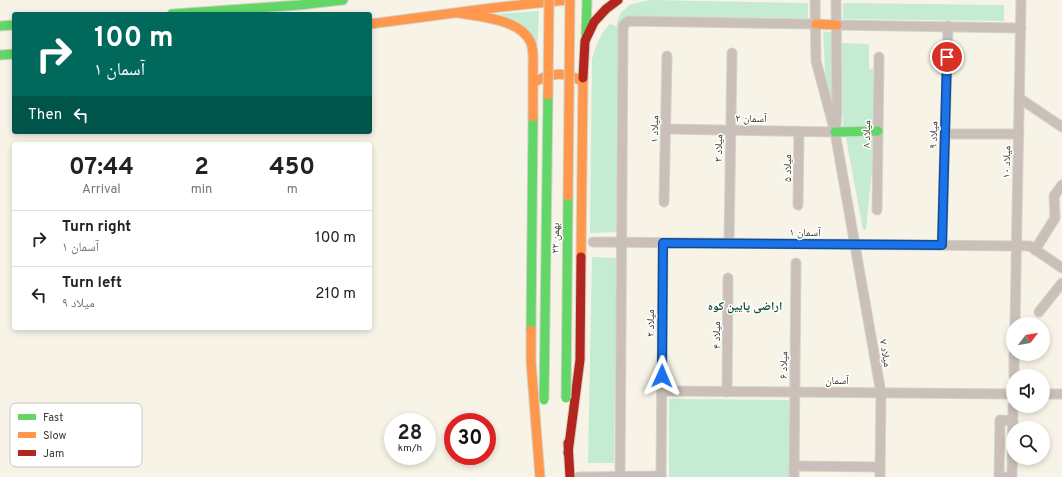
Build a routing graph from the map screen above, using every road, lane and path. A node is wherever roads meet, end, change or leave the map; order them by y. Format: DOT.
graph roads {
  1 [pos="343,0"];
  2 [pos="549,0"];
  3 [pos="566,0"];
  4 [pos="570,0"];
  5 [pos="587,0"];
  6 [pos="618,0"];
  7 [pos="815,0"];
  8 [pos="836,0"];
  9 [pos="1021,0"];
  10 [pos="248,4"];
  11 [pos="300,9"];
  12 [pos="187,12"];
  13 [pos="459,13"];
  14 [pos="372,24"];
  15 [pos="816,24"];
  16 [pos="12,25"];
  17 [pos="837,25"];
  18 [pos="0,26"];
  19 [pos="948,26"];
  20 [pos="1021,28"];
  21 [pos="585,41"];
  22 [pos="732,53"];
  23 [pos="12,54"];
  24 [pos="0,55"];
  25 [pos="667,56"];
  26 [pos="879,57"];
  27 [pos="583,82"];
  28 [pos="532,83"];
  29 [pos="1019,98"];
  30 [pos="1062,127"];
  31 [pos="666,129"];
  32 [pos="730,130"];
  33 [pos="799,131"];
  34 [pos="878,131"];
  35 [pos="835,132"];
  36 [pos="945,134"];
  37 [pos="1019,134"];
  38 [pos="1062,185"];
  39 [pos="664,202"];
  40 [pos="798,205"];
  41 [pos="877,210"];
  42 [pos="593,242"];
  43 [pos="622,242"];
  44 [pos="663,243"];
  45 [pos="728,243"];
  46 [pos="855,245"];
  47 [pos="942,245"];
  48 [pos="1016,246"];
  49 [pos="1035,250"];
  50 [pos="796,263"];
  51 [pos="1062,268"];
  52 [pos="728,278"];
  53 [pos="1062,283"];
  54 [pos="1038,312"];
  55 [pos="1015,317"];
  56 [pos="662,391"];
  57 [pos="727,392"];
  58 [pos="795,392"];
  59 [pos="881,393"];
  60 [pos="1006,394"];
  61 [pos="1050,394"];
  62 [pos="1062,394"];
  63 [pos="1013,413"];
  64 [pos="1013,421"];
  65 [pos="568,453"];
  66 [pos="794,466"];
  67 [pos="880,472"];
  68 [pos="661,476"];
  69 [pos="540,477"];
  70 [pos="570,477"];
  71 [pos="579,477"];
  72 [pos="620,477"];
  73 [pos="794,477"];
  1 -- 11 [label="main road"];
  2 -- 69 [label="main road, ۲۲ بهمن, bridge"];
  3 -- 13 [label="main road"];
  4 -- 65 [label="main road, ۲۲ بهمن, bridge"];
  5 -- 21 [label="main road"];
  6 -- 21 [label="main road"];
  7 -- 15 [label="street"];
  8 -- 17 [label="street"];
  9 -- 20 [label="street, میلاد ۱۰"];
  10 -- 11 [label="main road"];
  10 -- 12 [label="main road"];
  13 -- 14 [label="main road"];
  13 -- 28 [label="main road"];
  15 -- 17 [label="main road"];
  15 -- 35 [label="street"];
  15 -- 43 [label="street"];
  16 -- 18 [label="main road"];
  17 -- 19 [label="street"];
  17 -- 35 [label="street"];
  19 -- 20 [label="street"];
  19 -- 36 [label="street, میلاد ۹"];
  20 -- 29 [label="street, میلاد ۱۰"];
  21 -- 27 [label="main road"];
  22 -- 32 [label="street, میلاد ۳"];
  23 -- 24 [label="main road"];
  25 -- 31 [label="street, میلاد ۱"];
  26 -- 34 [label="street, میلاد ۸"];
  27 -- 28 [label="main road"];
  27 -- 65 [label="main road"];
  28 -- 69 [label="main road"];
  29 -- 30 [label="street"];
  29 -- 37 [label="street, میلاد ۱۰"];
  31 -- 32 [label="street, آسمان ۲"];
  31 -- 39 [label="street, میلاد ۱"];
  32 -- 33 [label="street, آسمان ۲"];
  32 -- 45 [label="street, میلاد ۳"];
  33 -- 35 [label="street, آسمان ۲"];
  33 -- 40 [label="street, میلاد ۵"];
  34 -- 35 [label="main road"];
  34 -- 41 [label="street, میلاد ۸"];
  35 -- 46 [label="street"];
  36 -- 37 [label="street"];
  36 -- 47 [label="street, میلاد ۹"];
  37 -- 48 [label="street, میلاد ۱۰"];
  38 -- 49 [label="street"];
  42 -- 43 [label="street, آسمان ۱"];
  43 -- 44 [label="street, آسمان ۱"];
  43 -- 72 [label="street"];
  44 -- 45 [label="street, آسمان ۱"];
  44 -- 56 [label="street, میلاد ۲"];
  45 -- 46 [label="street, آسمان ۱"];
  46 -- 47 [label="street, آسمان ۱"];
  46 -- 59 [label="street, میلاد ۷"];
  47 -- 48 [label="street, آسمان ۱"];
  48 -- 49 [label="street, آسمان ۱"];
  48 -- 55 [label="street, میلاد ۱۰"];
  49 -- 51 [label="street"];
  50 -- 58 [label="street, میلاد ۶"];
  52 -- 57 [label="street, میلاد ۴"];
  53 -- 54 [label="street"];
  56 -- 57 [label="street, آسمان"];
  56 -- 68 [label="street, میلاد ۲"];
  57 -- 58 [label="street, آسمان"];
  58 -- 59 [label="street, آسمان"];
  58 -- 66 [label="street, میلاد ۶"];
  59 -- 60 [label="street, آسمان"];
  59 -- 67 [label="street, میلاد ۷"];
  61 -- 62 [label="street"];
  63 -- 64 [label="street"];
  64 -- 64 [label="street"];
  65 -- 70 [label="main road, ۲۲ بهمن"];
  66 -- 67 [label="street"];
  66 -- 73 [label="street, میلاد ۶"];
  68 -- 72 [label="street"];
  71 -- 72 [label="street"];
}
